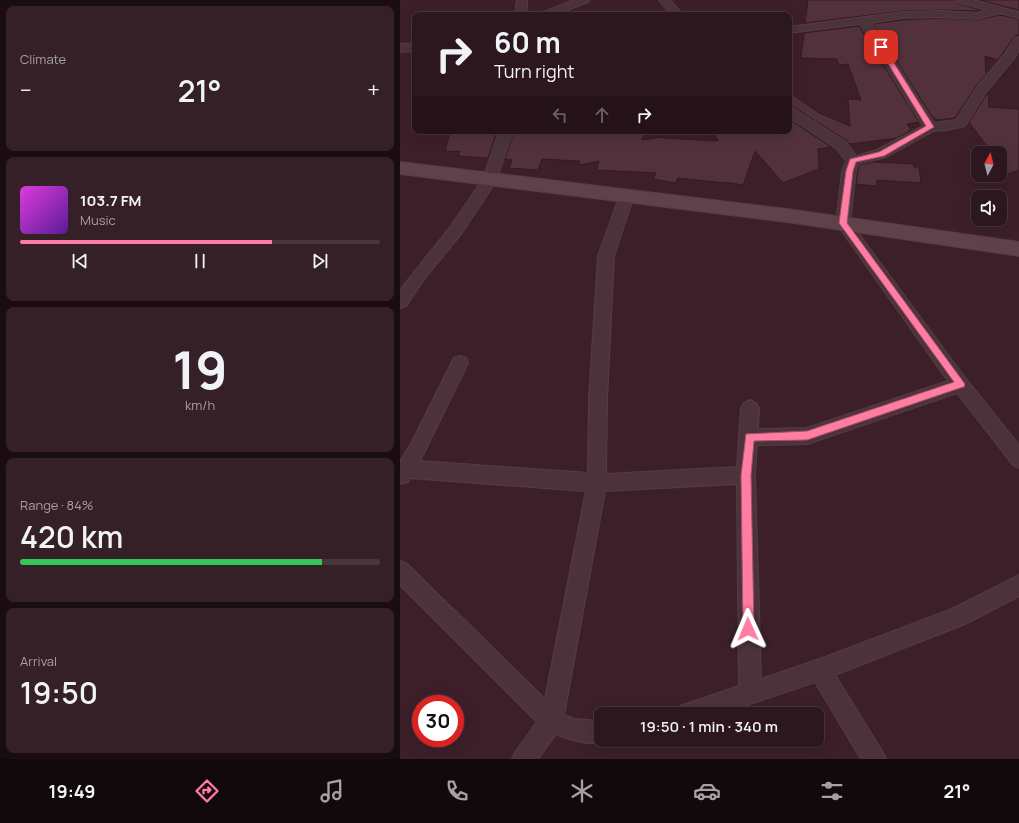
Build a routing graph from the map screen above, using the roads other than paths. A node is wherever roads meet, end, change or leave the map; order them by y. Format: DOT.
graph roads {
  1 [pos="522,0"];
  2 [pos="584,0"];
  3 [pos="664,0"];
  4 [pos="960,0"];
  5 [pos="1000,10"];
  6 [pos="521,12"];
  7 [pos="553,12"];
  8 [pos="674,12"];
  9 [pos="1019,15"];
  10 [pos="864,21"];
  11 [pos="792,30"];
  12 [pos="1019,40"];
  13 [pos="412,46"];
  14 [pos="400,48"];
  15 [pos="792,113"];
  16 [pos="930,127"];
  17 [pos="505,134"];
  18 [pos="853,161"];
  19 [pos="400,168"];
  20 [pos="490,180"];
  21 [pos="627,195"];
  22 [pos="843,223"];
  23 [pos="1019,249"];
  24 [pos="400,302"];
  25 [pos="460,363"];
  26 [pos="960,384"];
  27 [pos="750,408"];
  28 [pos="750,437"];
  29 [pos="1019,459"];
  30 [pos="404,473"];
  31 [pos="746,475"];
  32 [pos="597,483"];
  33 [pos="400,571"];
  34 [pos="1019,585"];
  35 [pos="820,670"];
  36 [pos="750,692"];
  37 [pos="708,707"];
  38 [pos="552,721"];
  39 [pos="594,731"];
  40 [pos="524,759"];
  41 [pos="874,759"];
  1 -- 6 [label="street"];
  2 -- 7 [label="street"];
  3 -- 8 [label="street"];
  4 -- 5 [label="street"];
  5 -- 9 [label="street"];
  5 -- 10 [label="street"];
  10 -- 11 [label="street"];
  10 -- 16 [label="street"];
  12 -- 16 [label="street"];
  13 -- 14 [label="street"];
  15 -- 18 [label="street"];
  16 -- 18 [label="street"];
  17 -- 20 [label="street"];
  18 -- 22 [label="street"];
  19 -- 20 [label="street"];
  20 -- 21 [label="street"];
  20 -- 24 [label="street"];
  21 -- 22 [label="street"];
  21 -- 32 [label="street"];
  22 -- 23 [label="street"];
  22 -- 26 [label="street"];
  25 -- 30 [label="street"];
  26 -- 28 [label="street"];
  26 -- 29 [label="street"];
  27 -- 28 [label="street"];
  28 -- 31 [label="street"];
  30 -- 32 [label="street"];
  31 -- 32 [label="street"];
  31 -- 36 [label="street"];
  32 -- 38 [label="street"];
  33 -- 38 [label="street"];
  34 -- 35 [label="street"];
  35 -- 36 [label="street"];
  35 -- 41 [label="street"];
  36 -- 37 [label="street"];
  38 -- 39 [label="street"];
  38 -- 40 [label="street"];
}
